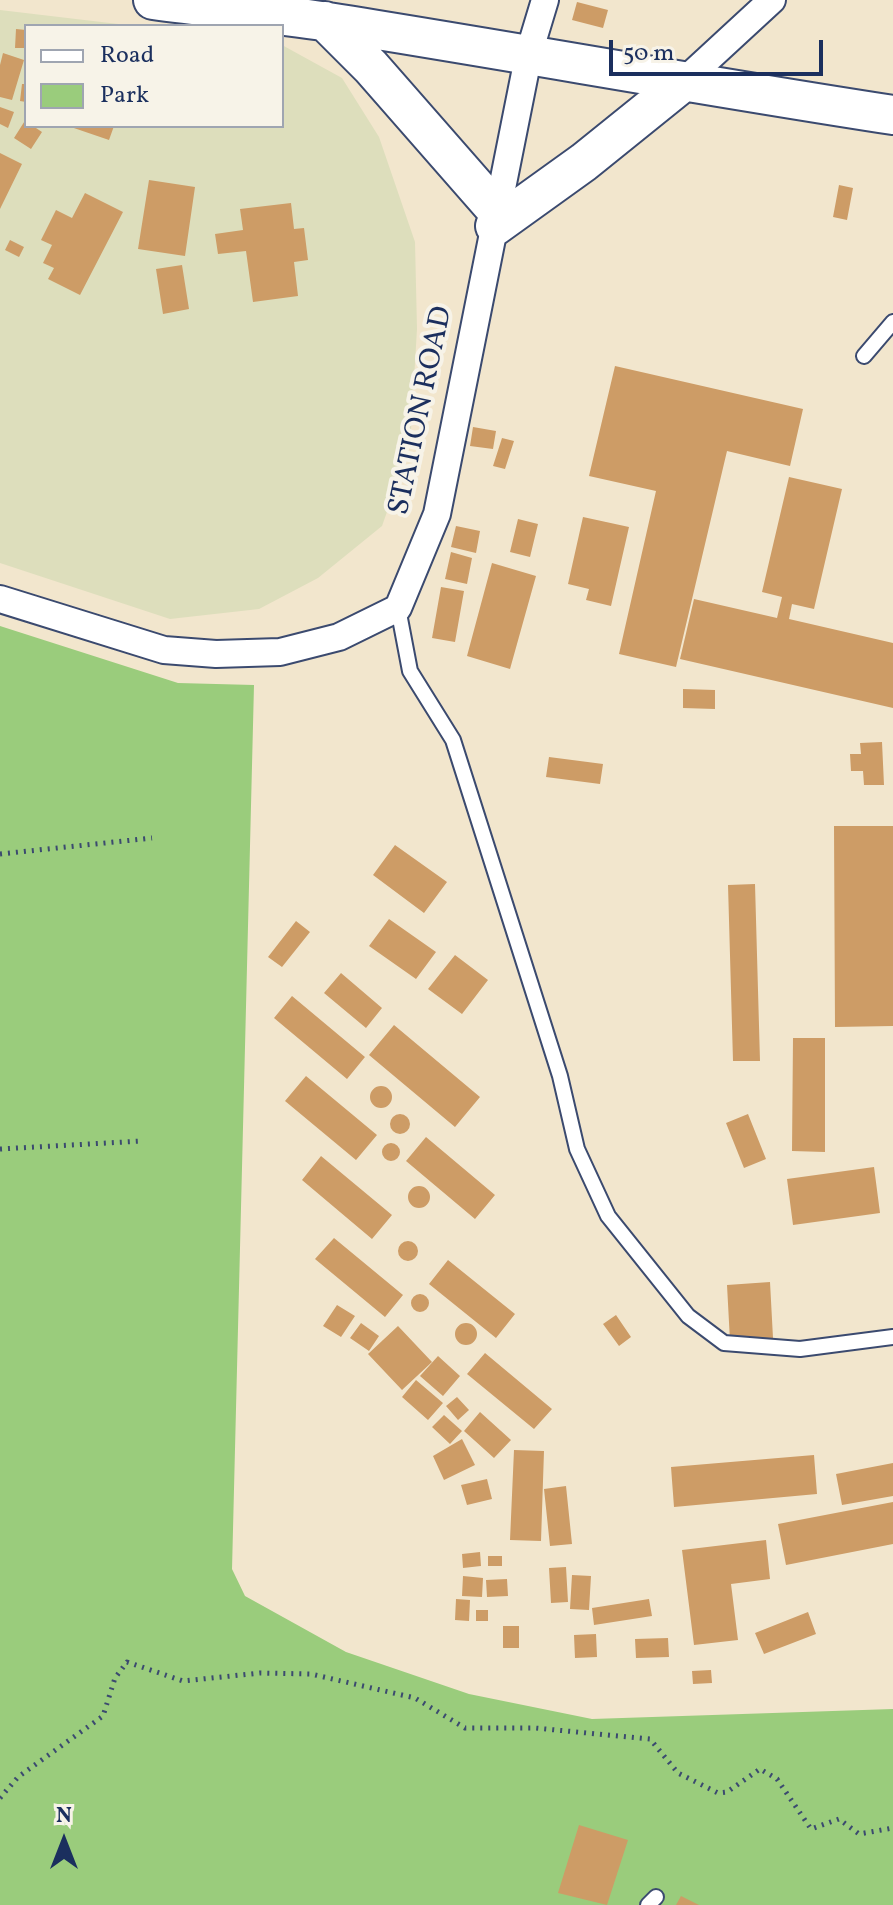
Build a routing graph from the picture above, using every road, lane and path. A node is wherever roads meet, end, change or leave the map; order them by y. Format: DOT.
graph roads {
  1 [pos="153,0"];
  2 [pos="545,0"];
  3 [pos="772,0"];
  4 [pos="314,11"];
  5 [pos="529,53"];
  6 [pos="682,83"];
  7 [pos="893,115"];
  8 [pos="496,219"];
  9 [pos="893,322"];
  10 [pos="864,356"];
  11 [pos="0,599"];
  12 [pos="398,608"];
  13 [pos="152,838"];
  14 [pos="0,854"];
  15 [pos="142,1141"];
  16 [pos="0,1149"];
  17 [pos="893,1337"];
  18 [pos="0,1798"];
  19 [pos="893,1828"];
  1 -- 4 [label="street"];
  2 -- 5 [label="street, STATION ROAD"];
  3 -- 6 [label="street"];
  4 -- 5 [label="street"];
  4 -- 8 [label="street"];
  5 -- 6 [label="street"];
  5 -- 8 [label="street, STATION ROAD"];
  6 -- 7 [label="street"];
  6 -- 8 [label="street"];
  8 -- 12 [label="street, STATION ROAD"];
  9 -- 10 [label="lane"];
  11 -- 12 [label="street"];
  12 -- 17 [label="lane"];
  13 -- 14 [label="path"];
  15 -- 16 [label="path"];
  18 -- 19 [label="path"];
}
